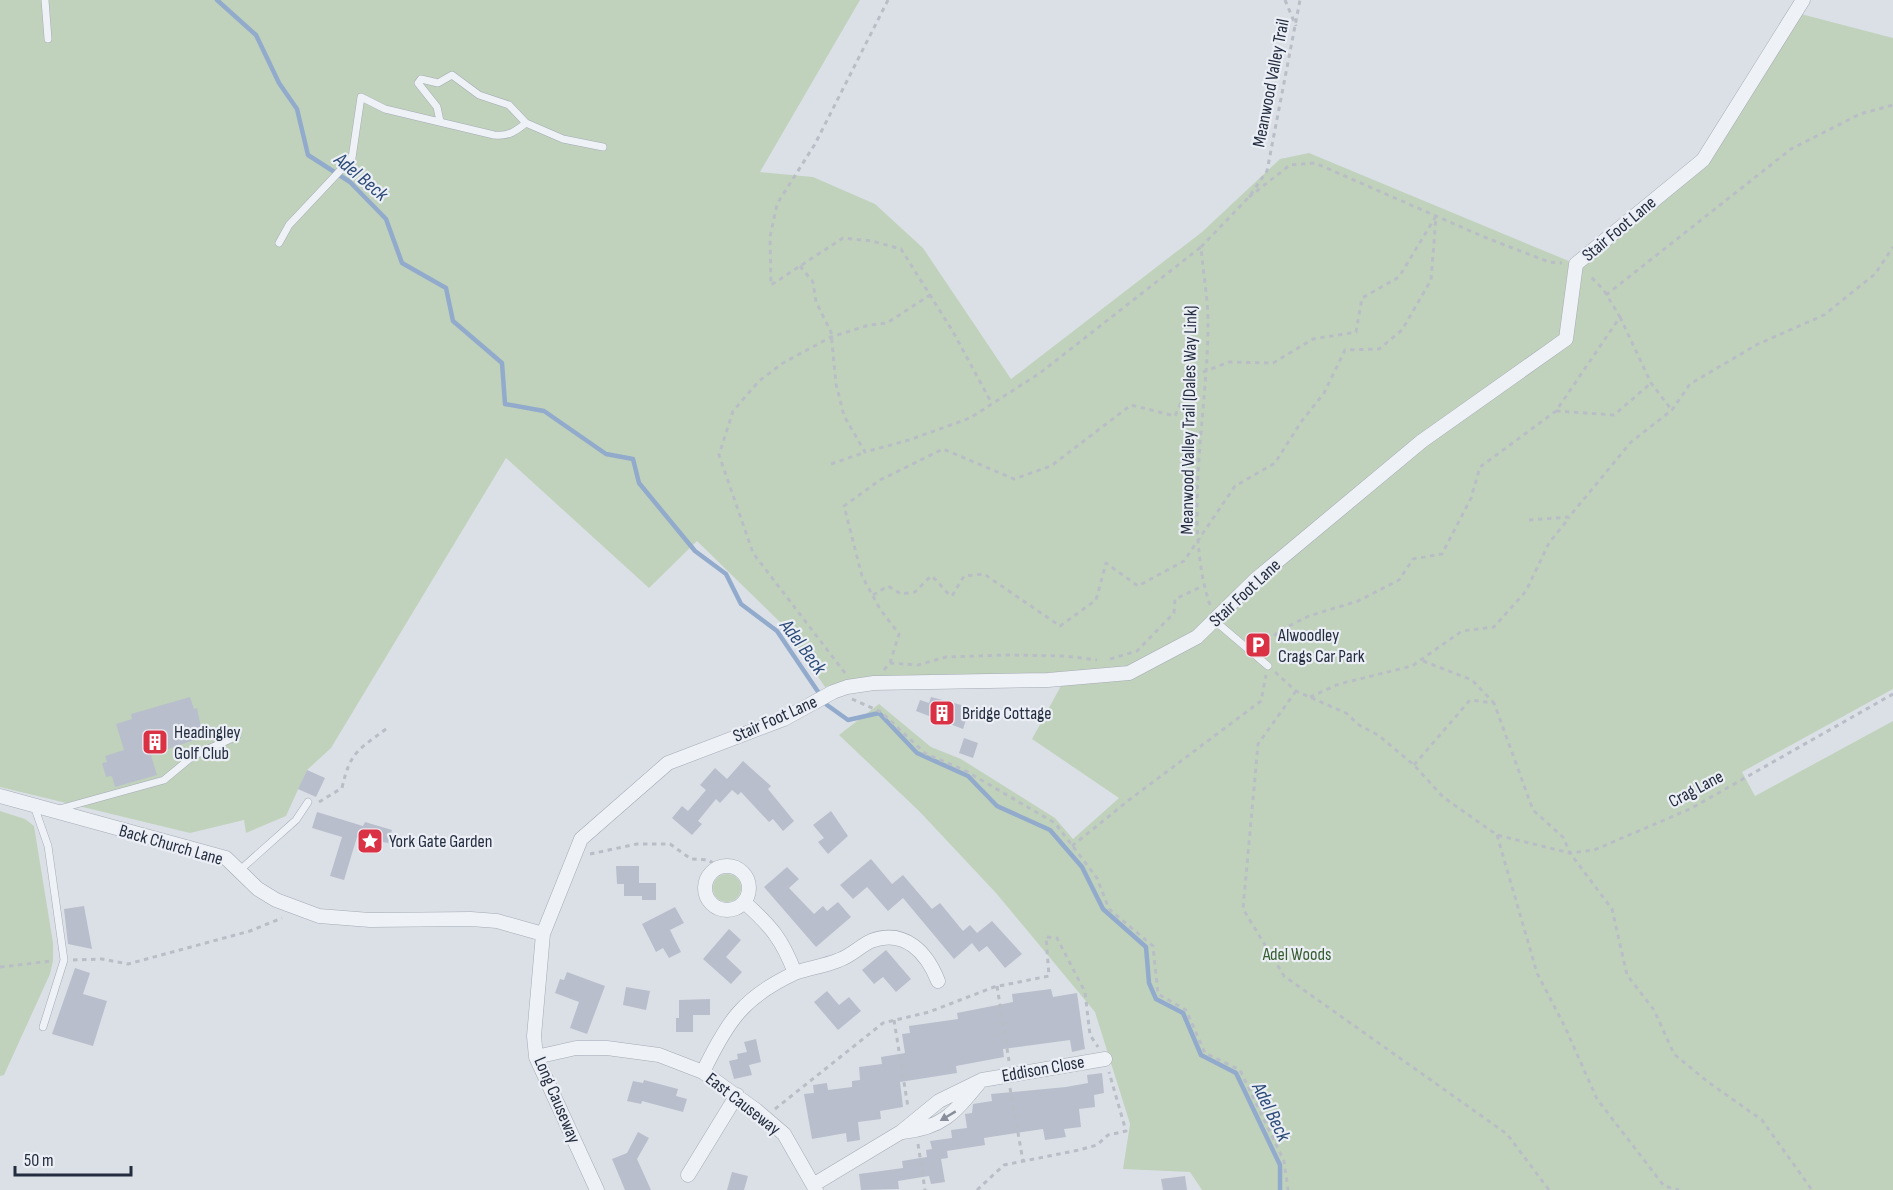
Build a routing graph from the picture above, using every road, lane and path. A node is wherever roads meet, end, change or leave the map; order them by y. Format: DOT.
graph roads {
  1 [pos="45,0"];
  2 [pos="888,0"];
  3 [pos="1285,0"];
  4 [pos="1300,0"];
  5 [pos="1803,0"];
  6 [pos="1296,28"];
  7 [pos="48,39"];
  8 [pos="1893,105"];
  9 [pos="440,121"];
  10 [pos="526,123"];
  11 [pos="603,147"];
  12 [pos="1249,197"];
  13 [pos="1436,216"];
  14 [pos="279,243"];
  15 [pos="1201,247"];
  16 [pos="1893,247"];
  17 [pos="1576,264"];
  18 [pos="800,266"];
  19 [pos="930,295"];
  20 [pos="1606,295"];
  21 [pos="1620,317"];
  22 [pos="831,337"];
  23 [pos="1205,372"];
  24 [pos="1651,383"];
  25 [pos="991,402"];
  26 [pos="1672,410"];
  27 [pos="1556,411"];
  28 [pos="868,451"];
  29 [pos="831,464"];
  30 [pos="1569,517"];
  31 [pos="1529,520"];
  32 [pos="1199,536"];
  33 [pos="1203,586"];
  34 [pos="873,595"];
  35 [pos="1215,621"];
  36 [pos="1254,652"];
  37 [pos="1422,660"];
  38 [pos="890,663"];
  39 [pos="1268,666"];
  40 [pos="874,683"];
  41 [pos="847,687"];
  42 [pos="1296,691"];
  43 [pos="1893,694"];
  44 [pos="1310,697"];
  45 [pos="1494,703"];
  46 [pos="387,729"];
  47 [pos="237,736"];
  48 [pos="1414,765"];
  49 [pos="0,796"];
  50 [pos="308,802"];
  51 [pos="34,806"];
  52 [pos="53,811"];
  53 [pos="1497,835"];
  54 [pos="1072,846"];
  55 [pos="1570,853"];
  56 [pos="574,857"];
  57 [pos="719,867"];
  58 [pos="240,870"];
  59 [pos="744,902"];
  60 [pos="298,910"];
  61 [pos="543,934"];
  62 [pos="64,960"];
  63 [pos="0,967"];
  64 [pos="795,973"];
  65 [pos="938,981"];
  66 [pos="997,986"];
  67 [pos="894,1020"];
  68 [pos="44,1027"];
  69 [pos="536,1057"];
  70 [pos="1105,1059"];
  71 [pos="703,1072"];
  72 [pos="1009,1075"];
  73 [pos="982,1080"];
  74 [pos="737,1095"];
  75 [pos="764,1117"];
  76 [pos="909,1129"];
  77 [pos="1023,1161"];
  78 [pos="688,1175"];
  79 [pos="814,1188"];
  80 [pos="597,1190"];
  81 [pos="926,1190"];
  82 [pos="977,1190"];
  83 [pos="1288,1190"];
  84 [pos="1549,1190"];
  85 [pos="1679,1190"];
  86 [pos="1812,1190"];
  1 -- 7 [label="lane"];
  2 -- 18 [label="path"];
  3 -- 6 [label="path"];
  4 -- 6 [label="path, Meanwood Valley Trail"];
  5 -- 17 [label="street, Stair Foot Lane"];
  6 -- 12 [label="path, Meanwood Valley Trail"];
  8 -- 20 [label="path"];
  9 -- 10 [label="lane"];
  9 -- 10 [label="lane"];
  9 -- 14 [label="lane"];
  10 -- 11 [label="lane"];
  12 -- 13 [label="path"];
  12 -- 15 [label="path"];
  13 -- 17 [label="path"];
  13 -- 23 [label="path"];
  13 -- 32 [label="path"];
  15 -- 23 [label="path, Meanwood Valley Trail (Dales Way Link)"];
  15 -- 25 [label="path"];
  16 -- 26 [label="path"];
  17 -- 20 [label="path"];
  17 -- 35 [label="street, Stair Foot Lane"];
  18 -- 19 [label="path"];
  18 -- 22 [label="path"];
  19 -- 22 [label="path"];
  19 -- 25 [label="path"];
  20 -- 21 [label="path"];
  21 -- 24 [label="path"];
  21 -- 27 [label="path"];
  22 -- 28 [label="path"];
  22 -- 41 [label="path"];
  23 -- 32 [label="path, Meanwood Valley Trail (Dales Way Link)"];
  23 -- 34 [label="path"];
  24 -- 26 [label="path"];
  24 -- 27 [label="path"];
  25 -- 28 [label="path"];
  26 -- 30 [label="path"];
  27 -- 36 [label="path"];
  28 -- 29 [label="path"];
  30 -- 31 [label="path"];
  30 -- 37 [label="path"];
  32 -- 33 [label="path, Meanwood Valley Trail (Dales Way Link)"];
  32 -- 34 [label="path"];
  33 -- 35 [label="path, Meanwood Valley Trail (Dales Way Link)"];
  33 -- 38 [label="path"];
  34 -- 38 [label="path"];
  35 -- 36 [label="lane"];
  35 -- 40 [label="street, Stair Foot Lane"];
  36 -- 39 [label="lane"];
  37 -- 44 [label="path"];
  37 -- 45 [label="path"];
  38 -- 40 [label="path"];
  39 -- 42 [label="path"];
  39 -- 54 [label="path"];
  40 -- 41 [label="street, Stair Foot Lane"];
  41 -- 54 [label="path"];
  41 -- 56 [label="street, Stair Foot Lane"];
  42 -- 44 [label="path"];
  42 -- 84 [label="path"];
  43 -- 55 [label="path, Crag Lane"];
  44 -- 48 [label="path"];
  45 -- 48 [label="path"];
  45 -- 55 [label="path"];
  46 -- 50 [label="path"];
  47 -- 52 [label="lane"];
  48 -- 53 [label="path"];
  49 -- 51 [label="street, Back Church Lane"];
  50 -- 58 [label="lane"];
  51 -- 52 [label="street, Back Church Lane"];
  51 -- 62 [label="lane"];
  52 -- 58 [label="street, Back Church Lane"];
  53 -- 55 [label="path, Crag Lane"];
  53 -- 85 [label="path"];
  54 -- 83 [label="path"];
  55 -- 86 [label="path"];
  56 -- 57 [label="path"];
  56 -- 61 [label="street, Stair Foot Lane"];
  57 -- 59 [label="street"];
  57 -- 59 [label="street"];
  58 -- 60 [label="street, Back Church Lane"];
  59 -- 64 [label="street"];
  60 -- 61 [label="street, Back Church Lane"];
  60 -- 62 [label="path"];
  61 -- 69 [label="street, Long Causeway"];
  62 -- 63 [label="path"];
  62 -- 68 [label="lane"];
  64 -- 65 [label="street"];
  64 -- 71 [label="street"];
  66 -- 67 [label="path"];
  66 -- 70 [label="path"];
  66 -- 72 [label="path"];
  67 -- 75 [label="path"];
  67 -- 76 [label="path"];
  69 -- 71 [label="street, East Causeway"];
  69 -- 80 [label="street, Long Causeway"];
  70 -- 72 [label="street, Eddison Close"];
  70 -- 77 [label="path"];
  71 -- 74 [label="street, East Causeway"];
  72 -- 73 [label="street, Eddison Close"];
  72 -- 77 [label="path"];
  73 -- 76 [label="street, Eddison Close"];
  73 -- 76 [label="street, Eddison Close, one-way"];
  74 -- 75 [label="street, East Causeway"];
  74 -- 78 [label="street"];
  75 -- 79 [label="street, East Causeway"];
  76 -- 79 [label="street, Eddison Close"];
  76 -- 81 [label="path"];
  77 -- 82 [label="path"];
}
